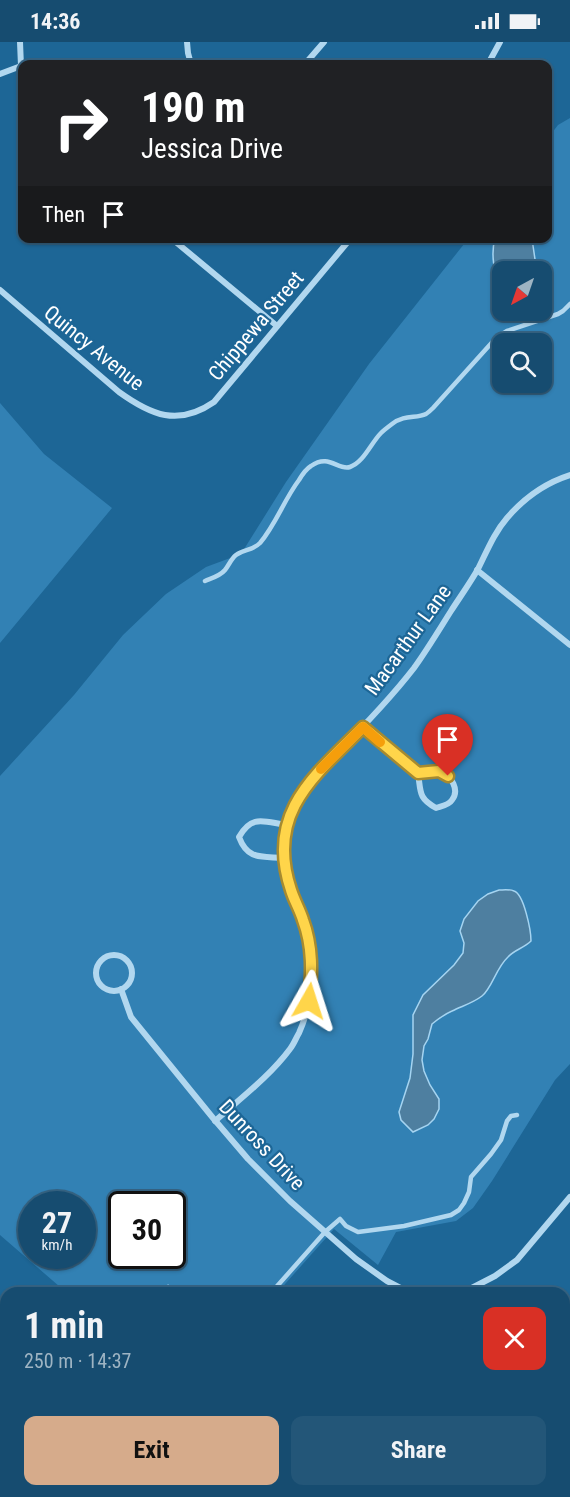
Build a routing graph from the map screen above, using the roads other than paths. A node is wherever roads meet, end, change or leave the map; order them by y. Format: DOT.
graph roads {
  1 [pos="20,42"];
  2 [pos="188,42"];
  3 [pos="324,42"];
  4 [pos="500,42"];
  5 [pos="21,60"];
  6 [pos="190,60"];
  7 [pos="308,60"];
  8 [pos="490,60"];
  9 [pos="18,69"];
  10 [pos="0,74"];
  11 [pos="177,243"];
  12 [pos="347,243"];
  13 [pos="0,290"];
  14 [pos="570,304"];
  15 [pos="277,326"];
  16 [pos="175,416"];
  17 [pos="570,475"];
  18 [pos="477,570"];
  19 [pos="205,581"];
  20 [pos="569,642"];
  21 [pos="363,727"];
  22 [pos="418,773"];
  23 [pos="287,825"];
  24 [pos="285,858"];
  25 [pos="121,989"];
  26 [pos="518,1115"];
  27 [pos="215,1120"];
  28 [pos="570,1197"];
  29 [pos="325,1232"];
  30 [pos="276,1287"];
  31 [pos="398,1287"];
  32 [pos="474,1287"];
  1 -- 5 [label="street"];
  2 -- 6 [label="street"];
  3 -- 7 [label="street"];
  4 -- 8 [label="street"];
  9 -- 10 [label="street"];
  11 -- 15 [label="street"];
  12 -- 15 [label="street, Chippewa Street"];
  13 -- 16 [label="street, Quincy Avenue"];
  14 -- 19 [label="lane"];
  15 -- 16 [label="street, Chippewa Street"];
  17 -- 18 [label="street, Macarthur Lane"];
  18 -- 20 [label="street"];
  18 -- 21 [label="street, Macarthur Lane"];
  21 -- 22 [label="street"];
  21 -- 23 [label="street, Macarthur Lane"];
  22 -- 22 [label="street"];
  23 -- 24 [label="street, Macarthur Lane"];
  23 -- 24 [label="street"];
  24 -- 27 [label="street, Macarthur Lane"];
  25 -- 25 [label="street"];
  25 -- 27 [label="street, Dunross Drive"];
  26 -- 29 [label="lane"];
  27 -- 29 [label="street, Dunross Drive"];
  28 -- 32 [label="street"];
  29 -- 30 [label="lane"];
  29 -- 31 [label="street, Dunross Drive"];
}
